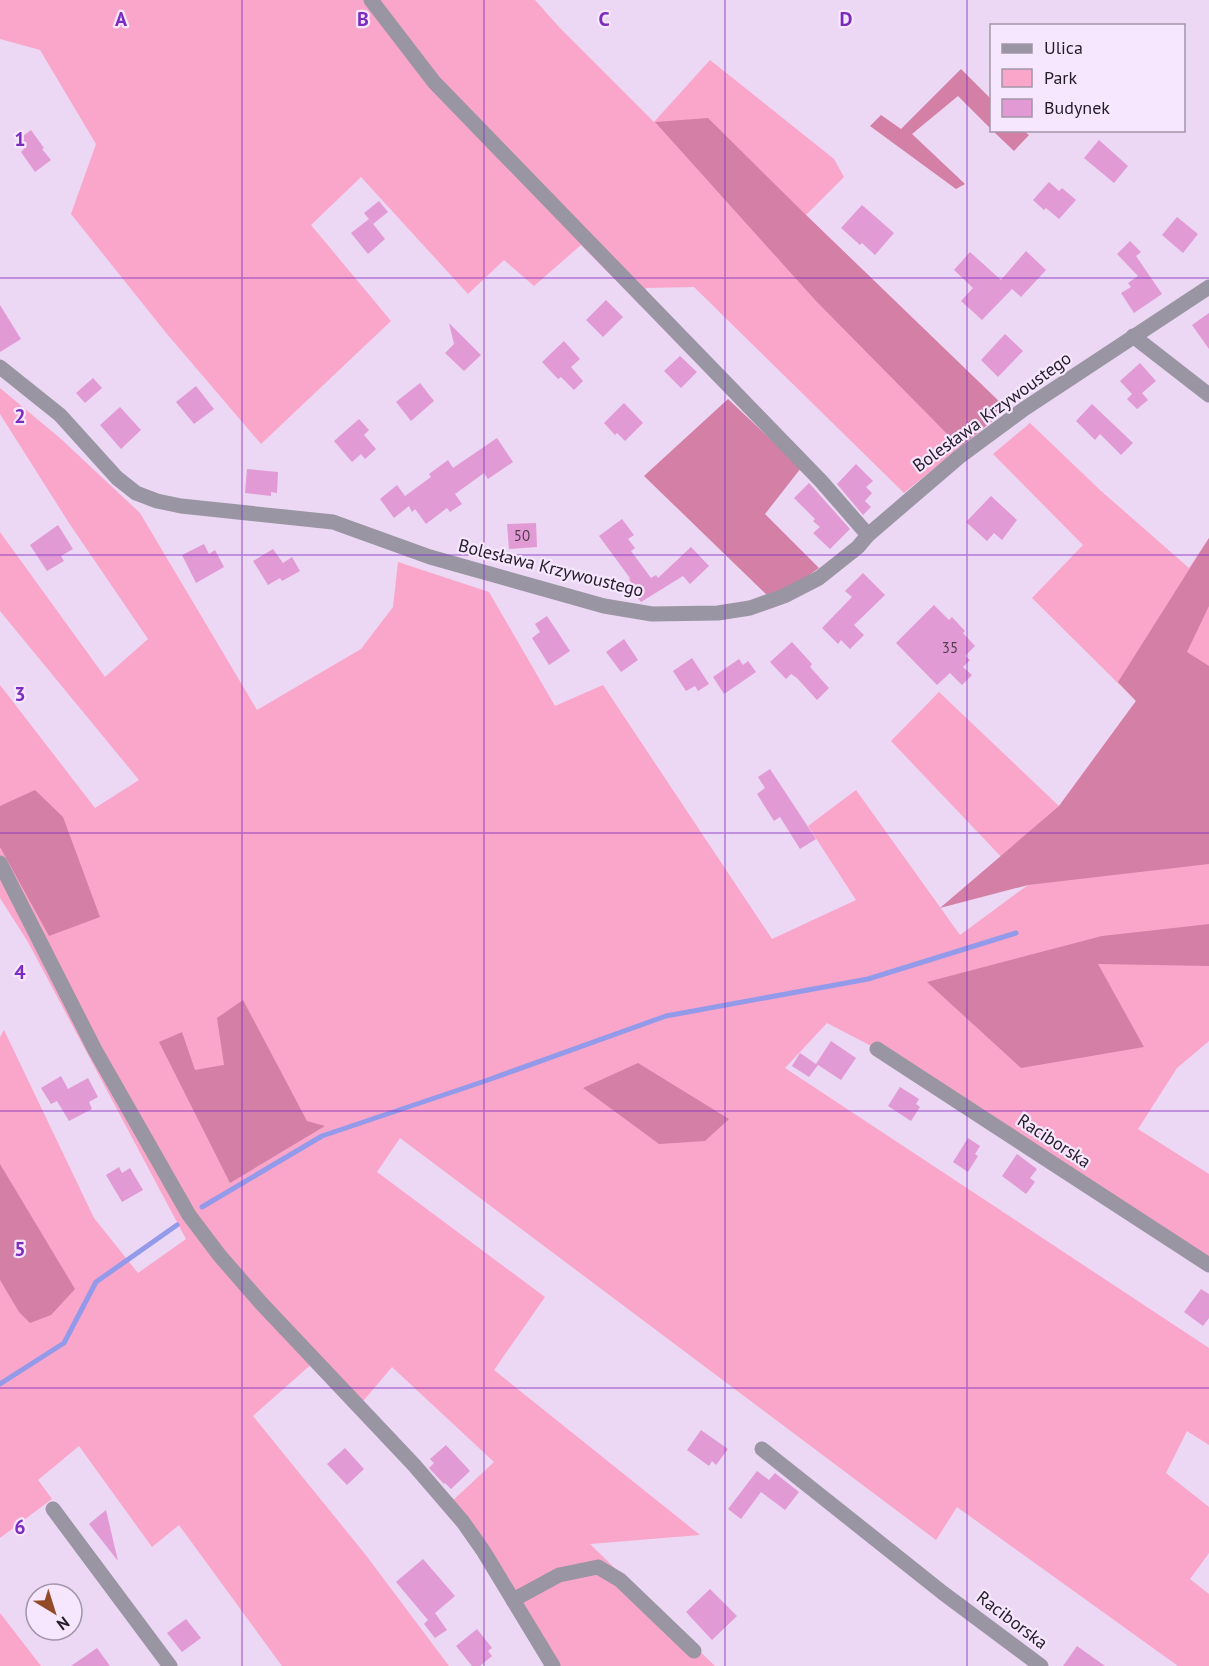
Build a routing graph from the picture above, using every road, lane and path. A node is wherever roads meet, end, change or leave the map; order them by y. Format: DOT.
graph roads {
  1 [pos="371,0"];
  2 [pos="1209,287"];
  3 [pos="1133,336"];
  4 [pos="0,367"];
  5 [pos="1209,395"];
  6 [pos="868,535"];
  7 [pos="0,863"];
  8 [pos="877,1049"];
  9 [pos="1209,1265"];
  10 [pos="762,1449"];
  11 [pos="53,1509"];
  12 [pos="513,1600"];
  13 [pos="694,1651"];
  14 [pos="170,1666"];
  15 [pos="553,1666"];
  16 [pos="1041,1666"];
  1 -- 6 [label="street"];
  2 -- 3 [label="street, Bolesława Krzywoustego"];
  3 -- 5 [label="street"];
  3 -- 6 [label="street, Bolesława Krzywoustego"];
  4 -- 6 [label="street, Bolesława Krzywoustego"];
  7 -- 12 [label="street"];
  8 -- 9 [label="street, Raciborska"];
  10 -- 16 [label="street, Raciborska"];
  11 -- 14 [label="street"];
  12 -- 13 [label="street"];
  12 -- 15 [label="street"];
}
